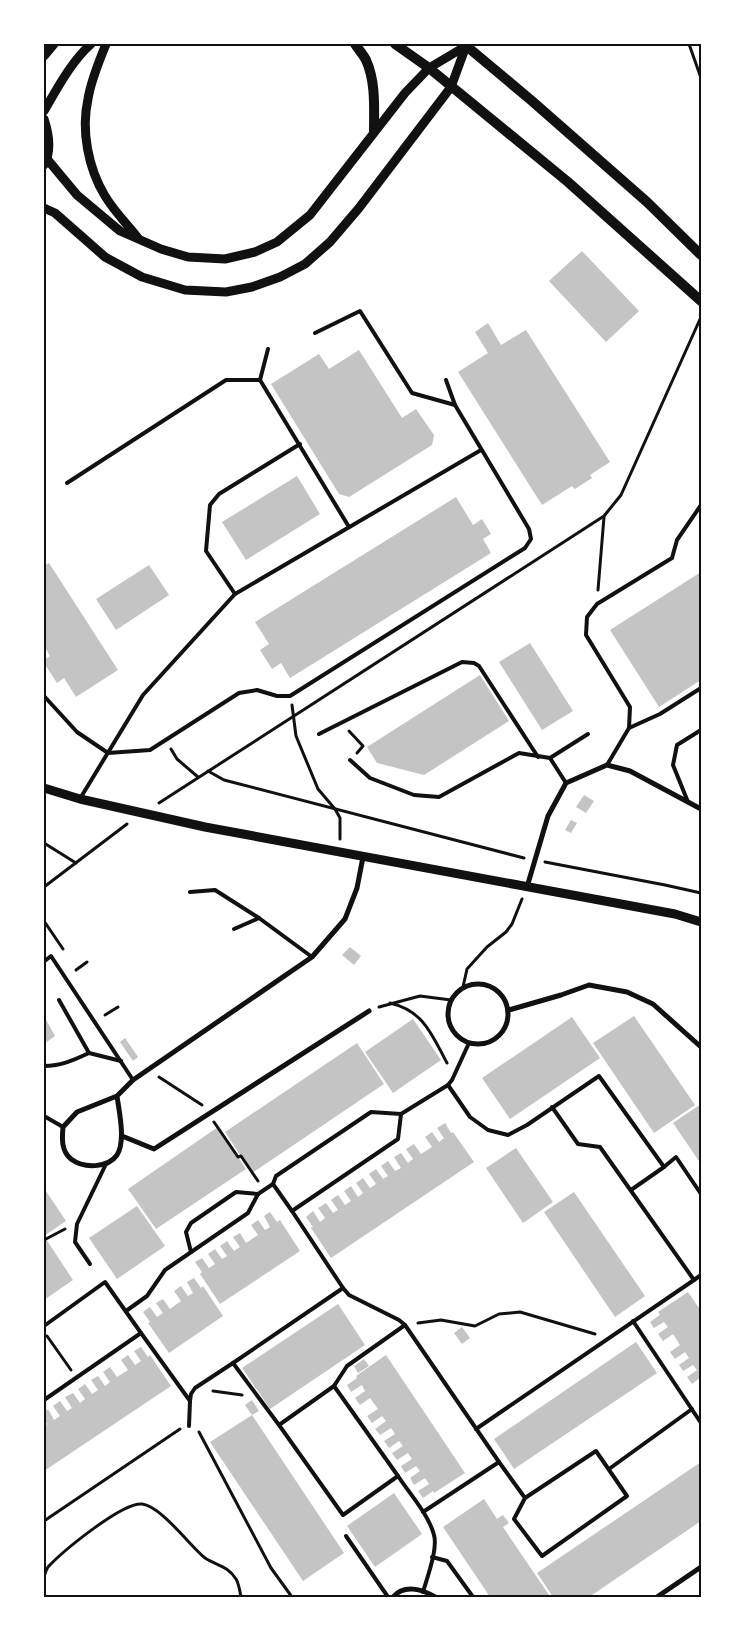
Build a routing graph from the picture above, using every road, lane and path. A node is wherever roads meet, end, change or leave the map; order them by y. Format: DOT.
graph roads {
  1 [pos="54,44"];
  2 [pos="91,44"];
  3 [pos="106,44"];
  4 [pos="354,44"];
  5 [pos="395,44"];
  6 [pos="689,44"];
  7 [pos="465,45"];
  8 [pos="44,56"];
  9 [pos="429,68"];
  10 [pos="701,78"];
  11 [pos="451,87"];
  12 [pos="44,110"];
  13 [pos="44,119"];
  14 [pos="374,131"];
  15 [pos="46,162"];
  16 [pos="44,208"];
  17 [pos="138,238"];
  18 [pos="701,255"];
  19 [pos="701,301"];
  20 [pos="701,317"];
  21 [pos="315,333"];
  22 [pos="268,350"];
  23 [pos="682,361"];
  24 [pos="260,380"];
  25 [pos="446,380"];
  26 [pos="455,405"];
  27 [pos="300,444"];
  28 [pos="481,450"];
  29 [pos="67,483"];
  30 [pos="701,505"];
  31 [pos="604,516"];
  32 [pos="349,527"];
  33 [pos="234,594"];
  34 [pos="597,604"];
  35 [pos="701,688"];
  36 [pos="44,696"];
  37 [pos="290,696"];
  38 [pos="629,728"];
  39 [pos="701,730"];
  40 [pos="319,734"];
  41 [pos="352,734"];
  42 [pos="588,734"];
  43 [pos="165,740"];
  44 [pos="363,746"];
  45 [pos="108,753"];
  46 [pos="538,757"];
  47 [pos="550,758"];
  48 [pos="350,760"];
  49 [pos="607,765"];
  50 [pos="208,770"];
  51 [pos="198,777"];
  52 [pos="566,783"];
  53 [pos="44,788"];
  54 [pos="80,799"];
  55 [pos="688,802"];
  56 [pos="335,809"];
  57 [pos="701,809"];
  58 [pos="44,843"];
  59 [pos="340,852"];
  60 [pos="363,857"];
  61 [pos="534,860"];
  62 [pos="44,887"];
  63 [pos="527,887"];
  64 [pos="190,892"];
  65 [pos="701,893"];
  66 [pos="259,918"];
  67 [pos="701,922"];
  68 [pos="234,929"];
  69 [pos="312,957"];
  70 [pos="46,960"];
  71 [pos="87,962"];
  72 [pos="76,970"];
  73 [pos="463,987"];
  74 [pos="58,1000"];
  75 [pos="451,1000"];
  76 [pos="390,1003"];
  77 [pos="118,1007"];
  78 [pos="369,1010"];
  79 [pos="509,1010"];
  80 [pos="106,1015"];
  81 [pos="469,1043"];
  82 [pos="701,1047"];
  83 [pos="89,1053"];
  84 [pos="120,1062"];
  85 [pos="44,1066"];
  86 [pos="148,1070"];
  87 [pos="454,1074"];
  88 [pos="133,1080"];
  89 [pos="448,1084"];
  90 [pos="117,1096"];
  91 [pos="552,1107"];
  92 [pos="208,1114"];
  93 [pos="401,1114"];
  94 [pos="44,1116"];
  95 [pos="63,1127"];
  96 [pos="122,1136"];
  97 [pos="106,1164"];
  98 [pos="664,1167"];
  99 [pos="273,1184"];
  100 [pos="264,1190"];
  101 [pos="632,1190"];
  102 [pos="258,1194"];
  103 [pos="701,1194"];
  104 [pos="292,1211"];
  105 [pos="77,1224"];
  106 [pos="44,1240"];
  107 [pos="191,1252"];
  108 [pos="90,1264"];
  109 [pos="701,1275"];
  110 [pos="694,1280"];
  111 [pos="343,1288"];
  112 [pos="126,1311"];
  113 [pos="632,1322"];
  114 [pos="405,1325"];
  115 [pos="44,1326"];
  116 [pos="44,1332"];
  117 [pos="141,1333"];
  118 [pos="610,1337"];
  119 [pos="233,1363"];
  120 [pos="76,1378"];
  121 [pos="334,1386"];
  122 [pos="195,1388"];
  123 [pos="258,1397"];
  124 [pos="44,1400"];
  125 [pos="190,1401"];
  126 [pos="692,1409"];
  127 [pos="701,1423"];
  128 [pos="279,1425"];
  129 [pos="189,1426"];
  130 [pos="476,1429"];
  131 [pos="499,1462"];
  132 [pos="609,1469"];
  133 [pos="398,1476"];
  134 [pos="524,1498"];
  135 [pos="423,1512"];
  136 [pos="44,1521"];
  137 [pos="346,1536"];
  138 [pos="432,1557"];
  139 [pos="701,1567"];
  140 [pos="44,1578"];
  141 [pos="423,1592"];
  142 [pos="241,1597"];
  143 [pos="292,1597"];
  144 [pos="388,1597"];
  145 [pos="393,1597"];
  146 [pos="435,1597"];
  147 [pos="473,1597"];
  148 [pos="657,1597"];
  1 -- 8 [label="street"];
  2 -- 12 [label="street"];
  3 -- 17 [label="street"];
  4 -- 14 [label="main road"];
  5 -- 9 [label="main road"];
  6 -- 10 [label="path"];
  7 -- 9 [label="street"];
  7 -- 11 [label="street"];
  7 -- 18 [label="main road"];
  9 -- 11 [label="main road"];
  9 -- 14 [label="street"];
  11 -- 16 [label="street"];
  11 -- 19 [label="main road"];
  13 -- 15 [label="street"];
  14 -- 17 [label="street"];
  15 -- 17 [label="street"];
  20 -- 23 [label="path"];
  21 -- 26 [label="lane"];
  22 -- 24 [label="lane"];
  24 -- 27 [label="lane"];
  24 -- 29 [label="lane"];
  25 -- 26 [label="lane"];
  26 -- 28 [label="lane"];
  27 -- 32 [label="lane"];
  27 -- 33 [label="lane"];
  28 -- 32 [label="lane"];
  28 -- 37 [label="lane"];
  30 -- 34 [label="lane"];
  31 -- 34 [label="path"];
  32 -- 33 [label="lane"];
  33 -- 45 [label="lane"];
  34 -- 38 [label="lane"];
  35 -- 38 [label="lane"];
  36 -- 45 [label="lane"];
  37 -- 43 [label="lane"];
  37 -- 56 [label="path"];
  38 -- 49 [label="lane"];
  39 -- 55 [label="lane"];
  40 -- 46 [label="lane"];
  41 -- 44 [label="path"];
  42 -- 47 [label="lane"];
  43 -- 45 [label="lane"];
  43 -- 51 [label="path"];
  45 -- 54 [label="lane"];
  46 -- 47 [label="lane"];
  46 -- 48 [label="lane"];
  47 -- 52 [label="lane"];
  49 -- 52 [label="street"];
  49 -- 55 [label="street"];
  50 -- 56 [label="path"];
  52 -- 61 [label="street"];
  53 -- 54 [label="street"];
  54 -- 59 [label="street"];
  55 -- 57 [label="street"];
  56 -- 59 [label="path"];
  56 -- 61 [label="path"];
  58 -- 62 [label="path"];
  59 -- 60 [label="street"];
  60 -- 63 [label="street"];
  60 -- 69 [label="street"];
  61 -- 63 [label="street"];
  61 -- 65 [label="path"];
  63 -- 67 [label="street"];
  63 -- 73 [label="path"];
  64 -- 66 [label="lane"];
  66 -- 68 [label="lane"];
  66 -- 69 [label="lane"];
  69 -- 86 [label="street"];
  70 -- 84 [label="lane"];
  71 -- 72 [label="path"];
  73 -- 75 [label="street"];
  73 -- 79 [label="street"];
  74 -- 83 [label="lane"];
  75 -- 76 [label="path"];
  75 -- 81 [label="street"];
  76 -- 78 [label="path"];
  76 -- 87 [label="path"];
  77 -- 80 [label="path"];
  78 -- 92 [label="street"];
  79 -- 81 [label="street"];
  79 -- 82 [label="street"];
  81 -- 87 [label="lane"];
  83 -- 84 [label="lane"];
  83 -- 85 [label="lane"];
  84 -- 88 [label="lane"];
  86 -- 88 [label="street"];
  86 -- 92 [label="path"];
  87 -- 89 [label="lane"];
  88 -- 90 [label="street"];
  89 -- 91 [label="lane"];
  89 -- 93 [label="lane"];
  90 -- 95 [label="street"];
  90 -- 96 [label="street"];
  91 -- 98 [label="lane"];
  91 -- 101 [label="lane"];
  92 -- 96 [label="street"];
  92 -- 100 [label="path"];
  93 -- 99 [label="lane"];
  93 -- 104 [label="lane"];
  94 -- 95 [label="lane"];
  95 -- 97 [label="street"];
  96 -- 97 [label="street"];
  97 -- 105 [label="lane"];
  98 -- 101 [label="lane"];
  98 -- 103 [label="lane"];
  99 -- 100 [label="lane"];
  99 -- 104 [label="lane"];
  100 -- 102 [label="lane"];
  101 -- 110 [label="lane"];
  102 -- 107 [label="lane"];
  102 -- 107 [label="lane"];
  104 -- 111 [label="lane"];
  105 -- 106 [label="path"];
  105 -- 108 [label="lane"];
  107 -- 112 [label="lane"];
  109 -- 110 [label="lane"];
  110 -- 113 [label="lane"];
  111 -- 114 [label="lane"];
  111 -- 119 [label="lane"];
  112 -- 115 [label="lane"];
  112 -- 117 [label="lane"];
  113 -- 118 [label="lane"];
  113 -- 126 [label="lane"];
  114 -- 118 [label="path"];
  114 -- 121 [label="lane"];
  114 -- 130 [label="lane"];
  116 -- 120 [label="path"];
  117 -- 120 [label="lane"];
  117 -- 125 [label="lane"];
  118 -- 130 [label="lane"];
  119 -- 122 [label="lane"];
  119 -- 123 [label="lane"];
  120 -- 124 [label="lane"];
  121 -- 128 [label="lane"];
  121 -- 133 [label="lane"];
  122 -- 123 [label="path"];
  122 -- 125 [label="lane"];
  123 -- 128 [label="lane"];
  125 -- 129 [label="lane"];
  126 -- 127 [label="lane"];
  126 -- 132 [label="lane"];
  128 -- 133 [label="lane"];
  129 -- 136 [label="path"];
  129 -- 143 [label="path"];
  130 -- 131 [label="lane"];
  131 -- 134 [label="lane"];
  131 -- 135 [label="lane"];
  132 -- 134 [label="lane"];
  132 -- 134 [label="lane"];
  133 -- 135 [label="lane"];
  135 -- 138 [label="lane"];
  137 -- 144 [label="lane"];
  138 -- 141 [label="lane"];
  138 -- 147 [label="lane"];
  139 -- 148 [label="street"];
  140 -- 142 [label="path"];
  141 -- 145 [label="street"];
  141 -- 146 [label="street"];
}
